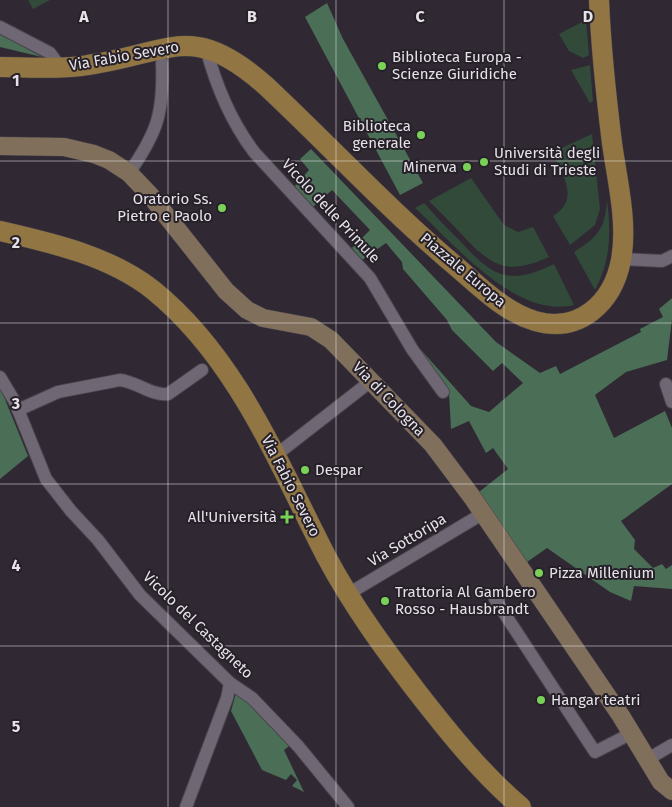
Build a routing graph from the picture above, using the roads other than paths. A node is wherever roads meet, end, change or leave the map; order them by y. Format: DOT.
graph roads {
  1 [pos="599,0"];
  2 [pos="0,27"];
  3 [pos="206,48"];
  4 [pos="0,57"];
  5 [pos="162,63"];
  6 [pos="60,67"];
  7 [pos="0,68"];
  8 [pos="2,145"];
  9 [pos="129,173"];
  10 [pos="373,190"];
  11 [pos="3,231"];
  12 [pos="672,256"];
  13 [pos="622,259"];
  14 [pos="202,370"];
  15 [pos="0,377"];
  16 [pos="372,381"];
  17 [pos="666,384"];
  18 [pos="443,392"];
  19 [pos="672,402"];
  20 [pos="18,410"];
  21 [pos="276,455"];
  22 [pos="482,514"];
  23 [pos="348,594"];
  24 [pos="496,599"];
  25 [pos="230,683"];
  26 [pos="632,733"];
  27 [pos="672,745"];
  28 [pos="648,759"];
  29 [pos="672,791"];
  30 [pos="186,807"];
  31 [pos="348,807"];
  32 [pos="521,807"];
  1 -- 13 [label="main road, Piazzale Europa"];
  2 -- 6 [label="street"];
  3 -- 6 [label="main road, Via Fabio Severo"];
  3 -- 10 [label="main road, Via Fabio Severo"];
  3 -- 18 [label="street, Vicolo delle Primule"];
  4 -- 6 [label="main road, Via Fabio Severo"];
  5 -- 9 [label="street"];
  6 -- 7 [label="main road, Via Fabio Severo"];
  8 -- 9 [label="main road, Via di Cologna"];
  9 -- 16 [label="main road, Via di Cologna"];
  10 -- 13 [label="main road, Piazzale Europa"];
  11 -- 21 [label="main road, Via Fabio Severo"];
  12 -- 13 [label="street"];
  14 -- 20 [label="street"];
  15 -- 20 [label="street, Vicolo del Castagneto"];
  16 -- 21 [label="street"];
  16 -- 22 [label="main road, Via di Cologna"];
  17 -- 19 [label="street"];
  20 -- 25 [label="street, Vicolo del Castagneto"];
  21 -- 23 [label="main road, Via Fabio Severo"];
  22 -- 23 [label="street, Via Sottoripa"];
  22 -- 26 [label="main road, Via di Cologna"];
  23 -- 32 [label="main road, Via Fabio Severo"];
  24 -- 26 [label="street"];
  25 -- 30 [label="street"];
  25 -- 31 [label="street, Vicolo del Castagneto"];
  26 -- 28 [label="main road, Via di Cologna"];
  27 -- 28 [label="street"];
  28 -- 29 [label="main road, Via di Cologna"];
}
